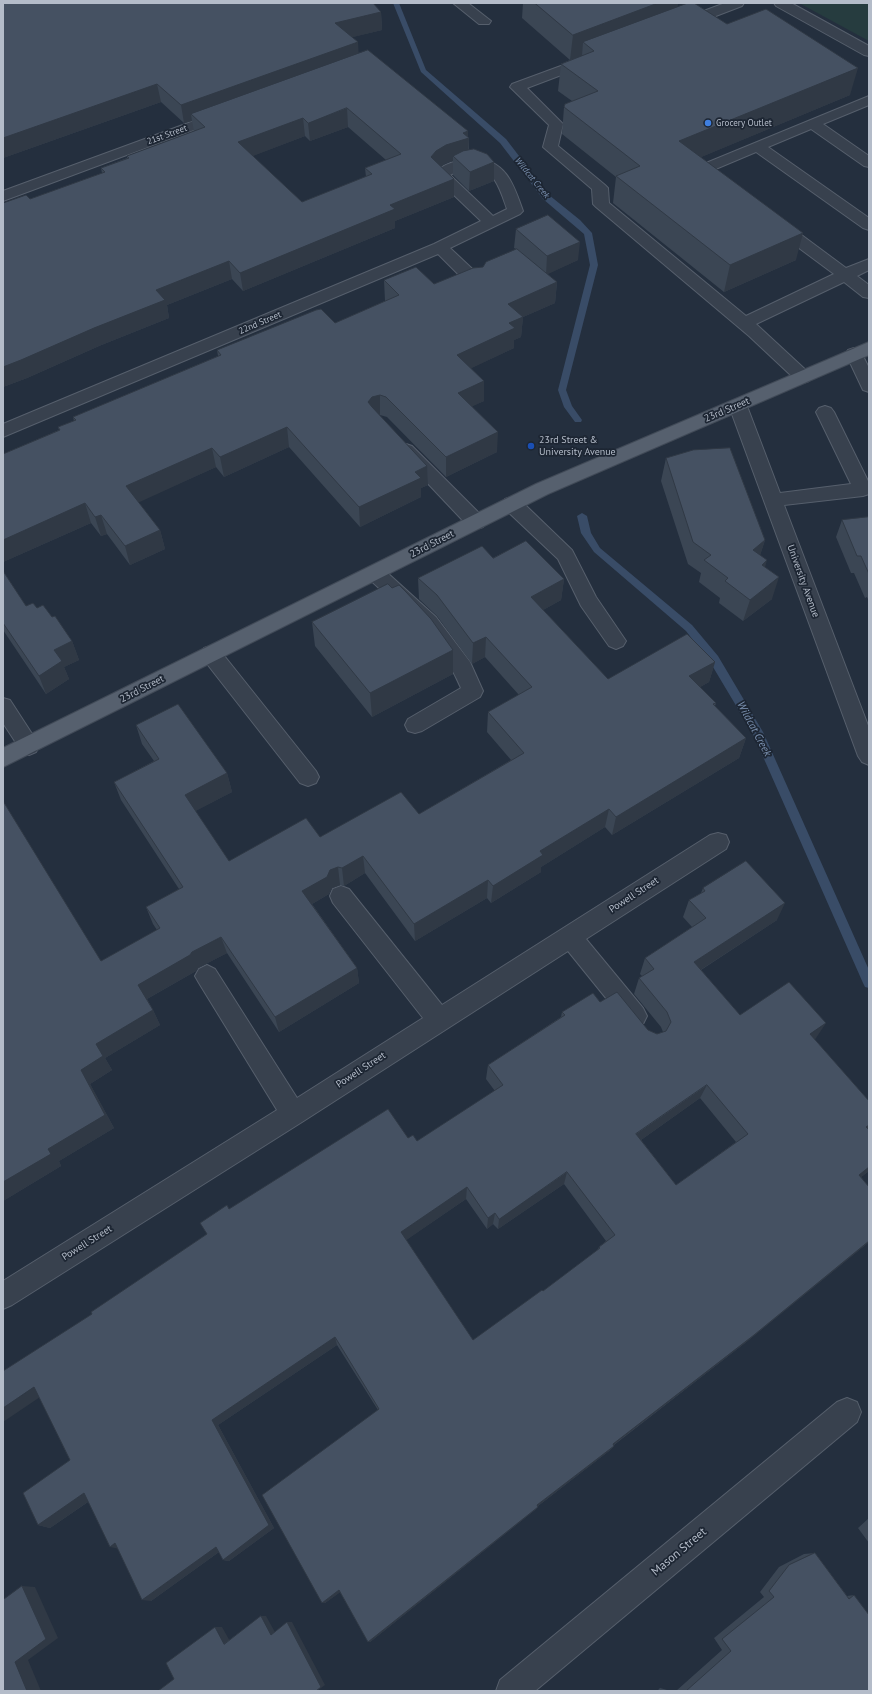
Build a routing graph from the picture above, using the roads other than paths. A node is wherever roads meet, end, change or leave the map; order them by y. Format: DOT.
graph roads {
  1 [pos="460,3"];
  2 [pos="781,3"];
  3 [pos="737,8"];
  4 [pos="484,21"];
  5 [pos="671,28"];
  6 [pos="869,52"];
  7 [pos="598,56"];
  8 [pos="856,90"];
  9 [pos="869,100"];
  10 [pos="234,111"];
  11 [pos="813,124"];
  12 [pos="757,146"];
  13 [pos="869,163"];
  14 [pos="704,173"];
  15 [pos="3,196"];
  16 [pos="765,215"];
  17 [pos="491,223"];
  18 [pos="869,225"];
  19 [pos="440,247"];
  20 [pos="869,264"];
  21 [pos="845,275"];
  22 [pos="476,282"];
  23 [pos="869,292"];
  24 [pos="744,323"];
  25 [pos="862,351"];
  26 [pos="803,377"];
  27 [pos="869,386"];
  28 [pos="738,406"];
  29 [pos="825,412"];
  30 [pos="3,431"];
  31 [pos="396,439"];
  32 [pos="773,500"];
  33 [pos="512,504"];
  34 [pos="476,522"];
  35 [pos="375,572"];
  36 [pos="616,641"];
  37 [pos="211,654"];
  38 [pos="3,706"];
  39 [pos="415,725"];
  40 [pos="29,746"];
  41 [pos="869,756"];
  42 [pos="3,758"];
  43 [pos="308,777"];
  44 [pos="718,842"];
  45 [pos="341,896"];
  46 [pos="570,936"];
  47 [pos="207,976"];
  48 [pos="439,1020"];
  49 [pos="647,1030"];
  50 [pos="293,1114"];
  51 [pos="3,1296"];
  52 [pos="847,1412"];
  53 [pos="511,1691"];
  1 -- 4 [label="street"];
  2 -- 6 [label="street"];
  3 -- 5 [label="street"];
  7 -- 24 [label="street"];
  8 -- 9 [label="street"];
  9 -- 11 [label="street"];
  10 -- 15 [label="street, 21st Street"];
  11 -- 12 [label="street"];
  11 -- 13 [label="street"];
  12 -- 14 [label="street"];
  12 -- 18 [label="street"];
  16 -- 21 [label="street"];
  17 -- 17 [label="street, 22nd Street"];
  17 -- 19 [label="street, 22nd Street"];
  19 -- 22 [label="street"];
  19 -- 30 [label="street, 22nd Street"];
  20 -- 21 [label="street"];
  21 -- 23 [label="street"];
  21 -- 24 [label="street"];
  24 -- 26 [label="street"];
  25 -- 26 [label="main road, 23rd Street"];
  25 -- 27 [label="street"];
  26 -- 28 [label="main road, 23rd Street"];
  28 -- 32 [label="street, University Avenue"];
  28 -- 33 [label="main road, 23rd Street"];
  29 -- 32 [label="street"];
  31 -- 34 [label="street"];
  32 -- 41 [label="street, University Avenue"];
  33 -- 34 [label="main road, 23rd Street"];
  33 -- 36 [label="street"];
  34 -- 35 [label="main road, 23rd Street"];
  35 -- 37 [label="main road, 23rd Street"];
  35 -- 39 [label="street"];
  37 -- 40 [label="main road, 23rd Street"];
  37 -- 43 [label="street"];
  38 -- 40 [label="street"];
  40 -- 42 [label="main road, 23rd Street"];
  44 -- 46 [label="street, Powell Street"];
  45 -- 48 [label="street"];
  46 -- 48 [label="street, Powell Street"];
  46 -- 49 [label="street"];
  47 -- 50 [label="street"];
  48 -- 50 [label="street, Powell Street"];
  50 -- 51 [label="street, Powell Street"];
  52 -- 53 [label="street, Mason Street"];
}
